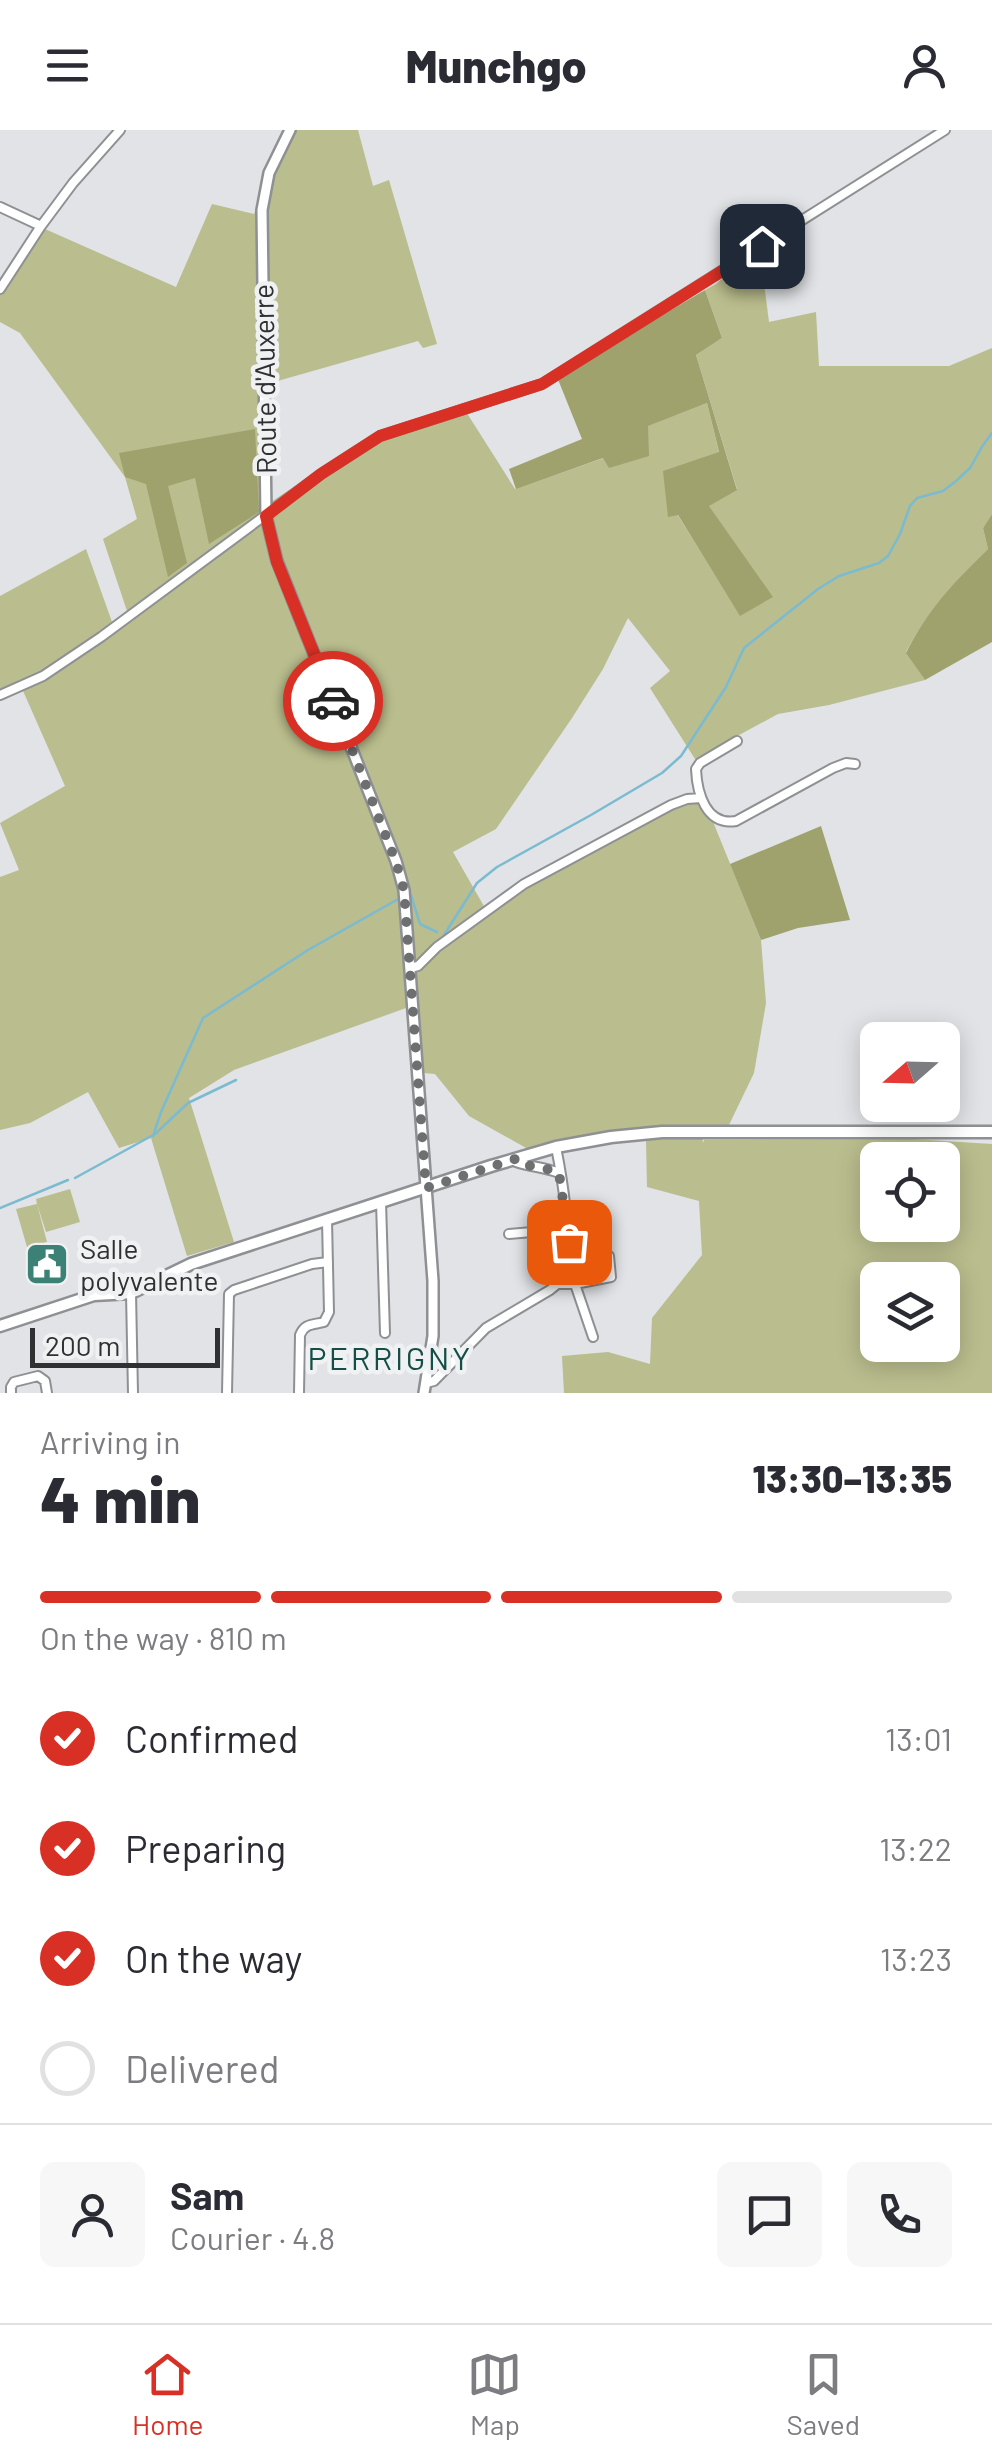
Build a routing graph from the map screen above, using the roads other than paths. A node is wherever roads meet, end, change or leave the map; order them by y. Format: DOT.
graph roads {
  1 [pos="101,130"];
  2 [pos="290,130"];
  3 [pos="946,130"];
  4 [pos="117,134"];
  5 [pos="0,207"];
  6 [pos="41,226"];
  7 [pos="0,290"];
  8 [pos="266,516"];
  9 [pos="0,695"];
  10 [pos="737,741"];
  11 [pos="855,764"];
  12 [pos="701,798"];
  13 [pos="410,968"];
  14 [pos="992,1132"];
  15 [pos="556,1148"];
  16 [pos="515,1159"];
  17 [pos="559,1173"];
  18 [pos="426,1188"];
  19 [pos="381,1202"];
  20 [pos="327,1220"];
  21 [pos="567,1229"];
  22 [pos="509,1234"];
  23 [pos="608,1256"];
  24 [pos="328,1262"];
  25 [pos="558,1284"];
  26 [pos="575,1284"];
  27 [pos="131,1293"];
  28 [pos="0,1326"];
  29 [pos="385,1333"];
  30 [pos="593,1337"];
  31 [pos="425,1388"];
  32 [pos="11,1393"];
  33 [pos="48,1393"];
  34 [pos="133,1393"];
  35 [pos="227,1393"];
  36 [pos="299,1393"];
  1 -- 4 [label="street"];
  2 -- 8 [label="street, Route d'Auxerre"];
  3 -- 8 [label="street"];
  4 -- 6 [label="street"];
  5 -- 6 [label="street"];
  6 -- 7 [label="street"];
  8 -- 9 [label="street"];
  8 -- 13 [label="street, Route d'Auxerre"];
  10 -- 12 [label="street"];
  11 -- 12 [label="street"];
  12 -- 13 [label="street"];
  13 -- 18 [label="street, Route d'Auxerre"];
  14 -- 15 [label="main road"];
  15 -- 16 [label="main road"];
  15 -- 17 [label="street"];
  16 -- 17 [label="street"];
  16 -- 18 [label="main road"];
  17 -- 21 [label="street"];
  18 -- 19 [label="main road"];
  18 -- 31 [label="street, Route d'Auxerre"];
  19 -- 20 [label="main road"];
  19 -- 29 [label="street"];
  20 -- 24 [label="street"];
  20 -- 27 [label="main road"];
  21 -- 22 [label="street"];
  21 -- 25 [label="street"];
  23 -- 26 [label="street"];
  24 -- 35 [label="street"];
  24 -- 36 [label="street"];
  25 -- 26 [label="street"];
  25 -- 31 [label="street"];
  26 -- 30 [label="street"];
  27 -- 28 [label="main road"];
  27 -- 34 [label="street"];
  32 -- 33 [label="street"];
}
